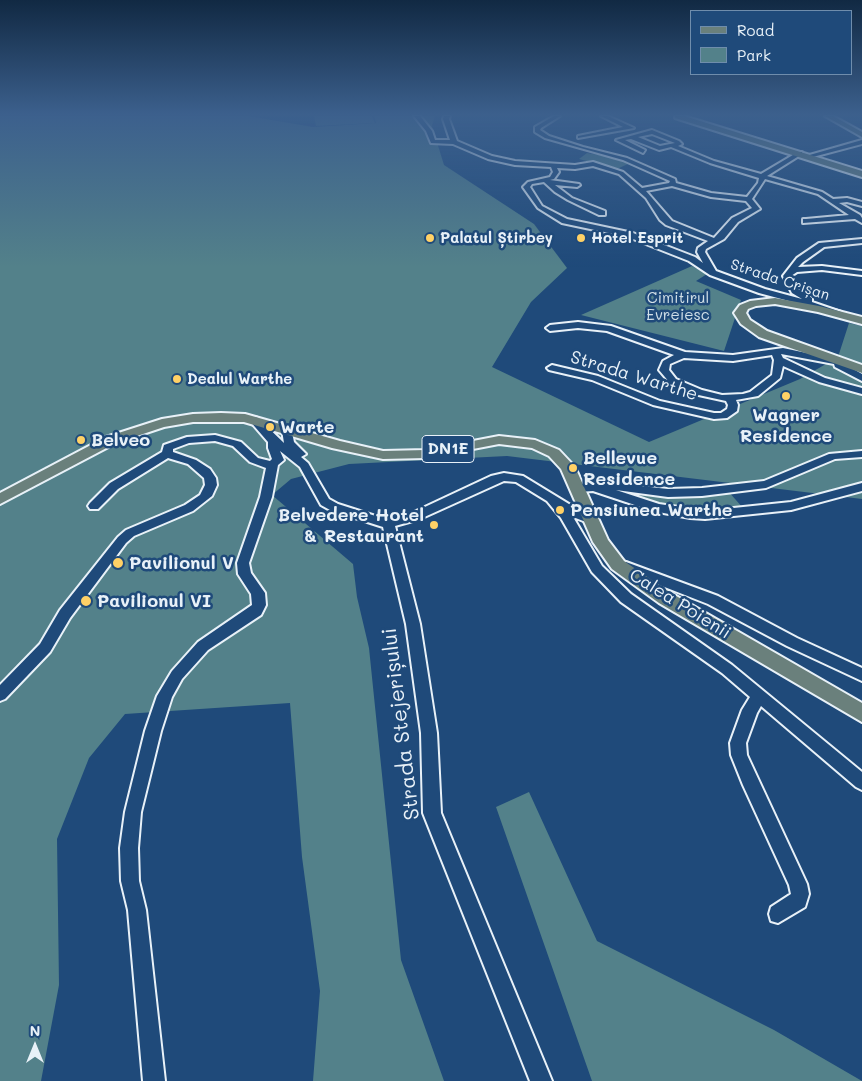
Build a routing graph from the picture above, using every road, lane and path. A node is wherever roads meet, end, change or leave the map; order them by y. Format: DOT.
graph roads {
  1 [pos="553,166"];
  2 [pos="602,166"];
  3 [pos="641,166"];
  4 [pos="729,166"];
  5 [pos="777,166"];
  6 [pos="840,166"];
  7 [pos="862,174"];
  8 [pos="763,175"];
  9 [pos="547,182"];
  10 [pos="672,184"];
  11 [pos="577,185"];
  12 [pos="641,190"];
  13 [pos="811,190"];
  14 [pos="824,195"];
  15 [pos="799,198"];
  16 [pos="748,199"];
  17 [pos="815,199"];
  18 [pos="833,201"];
  19 [pos="862,204"];
  20 [pos="602,213"];
  21 [pos="860,219"];
  22 [pos="806,221"];
  23 [pos="716,241"];
  24 [pos="862,241"];
  25 [pos="712,272"];
  26 [pos="789,272"];
  27 [pos="862,274"];
  28 [pos="821,308"];
  29 [pos="862,321"];
  30 [pos="550,328"];
  31 [pos="684,355"];
  32 [pos="777,356"];
  33 [pos="836,363"];
  34 [pos="849,365"];
  35 [pos="552,368"];
  36 [pos="862,369"];
  37 [pos="862,378"];
  38 [pos="862,392"];
  39 [pos="730,398"];
  40 [pos="254,420"];
  41 [pos="287,430"];
  42 [pos="274,441"];
  43 [pos="167,454"];
  44 [pos="862,454"];
  45 [pos="273,464"];
  46 [pos="304,465"];
  47 [pos="594,487"];
  48 [pos="862,487"];
  49 [pos="578,488"];
  50 [pos="0,499"];
  51 [pos="552,500"];
  52 [pos="94,506"];
  53 [pos="591,520"];
  54 [pos="388,524"];
  55 [pos="618,565"];
  56 [pos="862,675"];
  57 [pos="0,694"];
  58 [pos="759,697"];
  59 [pos="862,713"];
  60 [pos="862,782"];
  61 [pos="778,914"];
  62 [pos="154,1081"];
  63 [pos="541,1081"];
  1 -- 9 [label="street"];
  2 -- 12 [label="street"];
  3 -- 10 [label="street"];
  4 -- 8 [label="street"];
  5 -- 8 [label="street"];
  6 -- 7 [label="main road"];
  8 -- 13 [label="street"];
  8 -- 16 [label="street, Strada Crișan"];
  9 -- 11 [label="street"];
  9 -- 20 [label="street"];
  9 -- 25 [label="street, Strada Crișan"];
  10 -- 12 [label="street"];
  10 -- 16 [label="street"];
  12 -- 23 [label="street"];
  13 -- 14 [label="street"];
  13 -- 15 [label="street"];
  14 -- 17 [label="street"];
  14 -- 18 [label="street"];
  16 -- 23 [label="street, Strada Crișan"];
  18 -- 19 [label="street"];
  18 -- 21 [label="street"];
  21 -- 22 [label="street"];
  23 -- 25 [label="street, Strada Crișan"];
  24 -- 26 [label="street"];
  25 -- 28 [label="street, Strada Crișan"];
  26 -- 27 [label="street"];
  26 -- 28 [label="street"];
  28 -- 29 [label="main road"];
  28 -- 34 [label="main road"];
  30 -- 31 [label="street"];
  31 -- 32 [label="street"];
  31 -- 39 [label="street"];
  32 -- 33 [label="street"];
  32 -- 38 [label="street"];
  32 -- 39 [label="street"];
  33 -- 34 [label="street"];
  33 -- 37 [label="street"];
  34 -- 36 [label="main road"];
  35 -- 39 [label="street, Strada Warthe"];
  40 -- 41 [label="main road, Calea Poienii / DN1E"];
  40 -- 42 [label="street"];
  40 -- 50 [label="main road, DN1E"];
  41 -- 46 [label="street"];
  41 -- 49 [label="main road, Calea Poienii / DN1E"];
  42 -- 45 [label="street"];
  42 -- 46 [label="street"];
  43 -- 45 [label="street"];
  43 -- 52 [label="street"];
  43 -- 57 [label="street"];
  44 -- 47 [label="street"];
  45 -- 62 [label="street"];
  46 -- 54 [label="street"];
  47 -- 48 [label="street"];
  47 -- 49 [label="street"];
  49 -- 53 [label="main road, Calea Poienii / DN1E"];
  51 -- 53 [label="street"];
  51 -- 54 [label="street"];
  51 -- 58 [label="street"];
  53 -- 55 [label="main road, Calea Poienii / DN1E"];
  54 -- 63 [label="street, Strada Stejerișului"];
  55 -- 56 [label="street"];
  55 -- 59 [label="main road, Calea Poienii / DN1E"];
  58 -- 60 [label="street"];
  58 -- 61 [label="street"];
}
